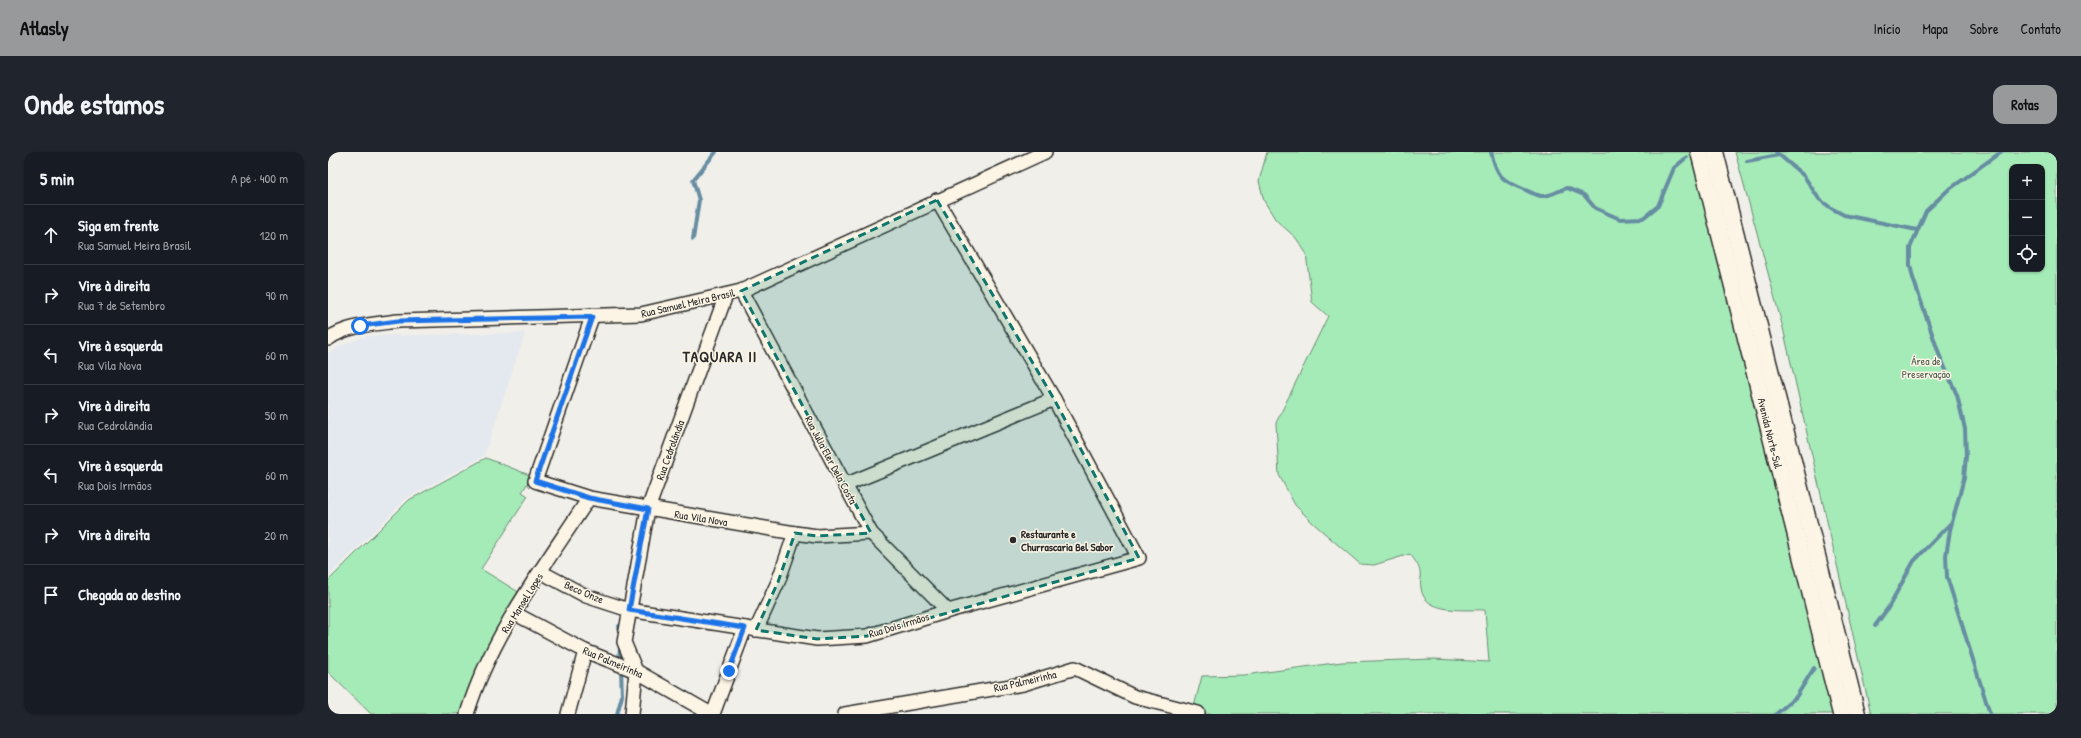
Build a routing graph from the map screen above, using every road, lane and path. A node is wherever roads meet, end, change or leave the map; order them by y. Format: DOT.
graph roads {
  1 [pos="1045,152"];
  2 [pos="1699,152"];
  3 [pos="1715,152"];
  4 [pos="937,200"];
  5 [pos="741,291"];
  6 [pos="726,295"];
  7 [pos="592,317"];
  8 [pos="329,335"];
  9 [pos="1054,398"];
  10 [pos="844,485"];
  11 [pos="589,498"];
  12 [pos="648,509"];
  13 [pos="796,532"];
  14 [pos="871,533"];
  15 [pos="541,572"];
  16 [pos="629,610"];
  17 [pos="948,611"];
  18 [pos="514,613"];
  19 [pos="751,629"];
  20 [pos="586,651"];
  21 [pos="636,671"];
  22 [pos="1198,713"];
  23 [pos="467,714"];
  24 [pos="568,714"];
  25 [pos="632,714"];
  26 [pos="712,714"];
  27 [pos="844,714"];
  28 [pos="1841,714"];
  29 [pos="1857,714"];
  1 -- 4 [label="street, Rua Samuel Meira Brasil"];
  2 -- 28 [label="main road, Avenida Norte-Sul"];
  3 -- 29 [label="main road, Avenida Norte-Sul"];
  4 -- 5 [label="street, Rua Samuel Meira Brasil"];
  4 -- 9 [label="street"];
  5 -- 6 [label="street, Rua Samuel Meira Brasil"];
  5 -- 10 [label="street, Rua Julia Eler Dela Costa"];
  6 -- 7 [label="street, Rua Samuel Meira Brasil"];
  6 -- 12 [label="street, Rua Cedrolândia"];
  7 -- 8 [label="street, Rua Samuel Meira Brasil"];
  7 -- 11 [label="street, Rua Vila Nova"];
  9 -- 10 [label="street"];
  9 -- 17 [label="street, Rua Dois Irmãos"];
  10 -- 14 [label="street, Rua Julia Eler Dela Costa"];
  11 -- 12 [label="street, Rua Vila Nova"];
  11 -- 15 [label="street, Rua Manoel Lopes"];
  12 -- 13 [label="street, Rua Vila Nova"];
  12 -- 16 [label="street, Rua Cedrolândia"];
  13 -- 14 [label="street, Rua Vila Nova"];
  13 -- 19 [label="street"];
  14 -- 17 [label="street, Rua Julia Eler Dela Costa"];
  15 -- 16 [label="street, Beco Onze"];
  15 -- 18 [label="street, Rua Manoel Lopes"];
  16 -- 19 [label="street, Rua Dois Irmãos"];
  16 -- 21 [label="street, Rua Cedrolândia"];
  17 -- 19 [label="street, Rua Dois Irmãos"];
  18 -- 20 [label="street, Rua Palmeirinha"];
  18 -- 23 [label="street, Rua Manoel Lopes"];
  19 -- 26 [label="street"];
  20 -- 21 [label="street, Rua Palmeirinha"];
  20 -- 24 [label="street"];
  21 -- 25 [label="street"];
  21 -- 26 [label="street, Rua Palmeirinha"];
  22 -- 27 [label="street, Rua Palmeirinha"];
}
